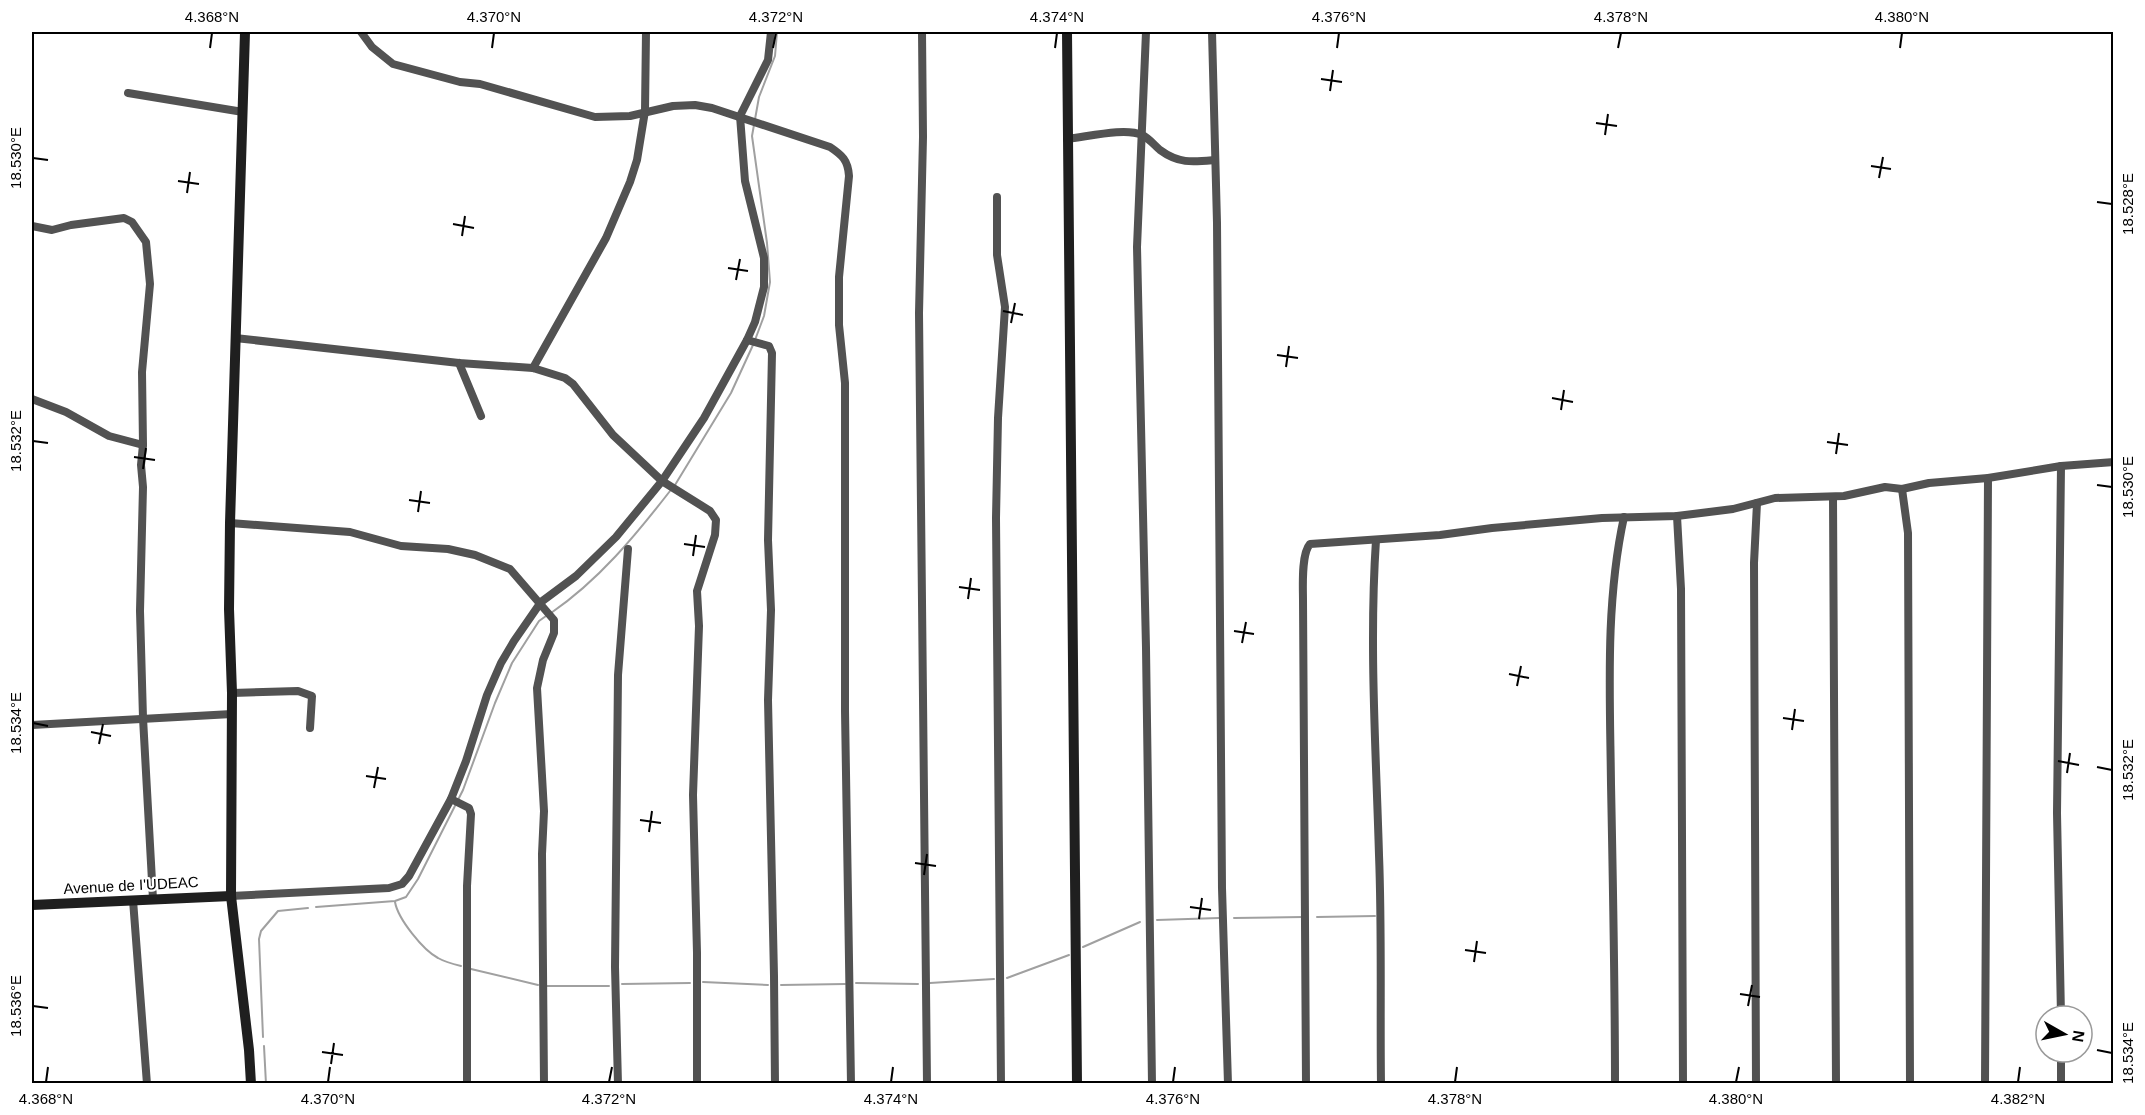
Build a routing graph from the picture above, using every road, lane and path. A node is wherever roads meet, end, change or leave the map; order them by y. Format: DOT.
graph roads {
  1 [pos="245,32"];
  2 [pos="362,32"];
  3 [pos="645,32"];
  4 [pos="771,32"];
  5 [pos="922,32"];
  6 [pos="1067,32"];
  7 [pos="1146,32"];
  8 [pos="1212,32"];
  9 [pos="128,93"];
  10 [pos="645,111"];
  11 [pos="243,112"];
  12 [pos="740,116"];
  13 [pos="1142,135"];
  14 [pos="1067,139"];
  15 [pos="1215,160"];
  16 [pos="997,197"];
  17 [pos="32,226"];
  18 [pos="235,338"];
  19 [pos="747,340"];
  20 [pos="459,363"];
  21 [pos="533,368"];
  22 [pos="32,399"];
  23 [pos="481,416"];
  24 [pos="143,445"];
  25 [pos="2114,462"];
  26 [pos="2061,466"];
  27 [pos="1988,478"];
  28 [pos="662,481"];
  29 [pos="1902,489"];
  30 [pos="1833,497"];
  31 [pos="1756,503"];
  32 [pos="1677,516"];
  33 [pos="1624,517"];
  34 [pos="230,523"];
  35 [pos="1376,540"];
  36 [pos="628,549"];
  37 [pos="544,605"];
  38 [pos="232,693"];
  39 [pos="232,714"];
  40 [pos="143,718"];
  41 [pos="32,725"];
  42 [pos="310,728"];
  43 [pos="452,800"];
  44 [pos="231,896"];
  45 [pos="153,899"];
  46 [pos="133,900"];
  47 [pos="32,905"];
  48 [pos="2061,1004"];
  49 [pos="2061,1064"];
  50 [pos="147,1083"];
  51 [pos="251,1083"];
  52 [pos="467,1083"];
  53 [pos="544,1083"];
  54 [pos="618,1083"];
  55 [pos="697,1083"];
  56 [pos="775,1083"];
  57 [pos="851,1083"];
  58 [pos="927,1083"];
  59 [pos="1001,1083"];
  60 [pos="1077,1083"];
  61 [pos="1152,1083"];
  62 [pos="1228,1083"];
  63 [pos="1306,1083"];
  64 [pos="1381,1083"];
  65 [pos="1615,1083"];
  66 [pos="1683,1083"];
  67 [pos="1756,1083"];
  68 [pos="1836,1083"];
  69 [pos="1910,1083"];
  70 [pos="1985,1083"];
  71 [pos="2061,1083"];
  1 -- 11 [label="main road"];
  2 -- 10 [label="street"];
  3 -- 10 [label="street"];
  4 -- 12 [label="street"];
  5 -- 58 [label="street"];
  6 -- 14 [label="main road"];
  7 -- 13 [label="street"];
  8 -- 15 [label="street"];
  9 -- 11 [label="street"];
  10 -- 12 [label="street"];
  10 -- 21 [label="street"];
  11 -- 18 [label="main road"];
  12 -- 19 [label="street"];
  12 -- 57 [label="street"];
  13 -- 14 [label="street"];
  13 -- 15 [label="street"];
  13 -- 61 [label="street"];
  14 -- 60 [label="main road"];
  15 -- 62 [label="street"];
  16 -- 59 [label="street"];
  17 -- 24 [label="street"];
  18 -- 20 [label="street"];
  18 -- 34 [label="main road"];
  19 -- 28 [label="street"];
  19 -- 56 [label="street"];
  20 -- 21 [label="street"];
  20 -- 23 [label="street"];
  21 -- 28 [label="street"];
  22 -- 24 [label="street"];
  24 -- 40 [label="street"];
  25 -- 26 [label="street"];
  26 -- 27 [label="street"];
  26 -- 48 [label="street"];
  27 -- 29 [label="street"];
  27 -- 70 [label="street"];
  28 -- 37 [label="street"];
  28 -- 55 [label="street"];
  29 -- 30 [label="street"];
  29 -- 69 [label="street"];
  30 -- 31 [label="street"];
  30 -- 68 [label="street"];
  31 -- 32 [label="street"];
  31 -- 67 [label="street"];
  32 -- 33 [label="street"];
  32 -- 66 [label="street"];
  33 -- 35 [label="street"];
  33 -- 65 [label="street"];
  34 -- 37 [label="street"];
  34 -- 38 [label="main road"];
  35 -- 63 [label="street"];
  35 -- 64 [label="street"];
  36 -- 54 [label="street"];
  37 -- 43 [label="street"];
  37 -- 53 [label="street"];
  38 -- 39 [label="main road"];
  38 -- 42 [label="street"];
  39 -- 40 [label="street"];
  39 -- 44 [label="main road"];
  40 -- 41 [label="street"];
  40 -- 45 [label="street"];
  43 -- 44 [label="street"];
  43 -- 52 [label="street"];
  44 -- 45 [label="main road, Avenue de I'UDEAC"];
  44 -- 51 [label="main road"];
  45 -- 46 [label="main road, Avenue de I'UDEAC"];
  46 -- 47 [label="main road, Avenue de I'UDEAC"];
  46 -- 50 [label="street"];
  49 -- 71 [label="street"];
}
